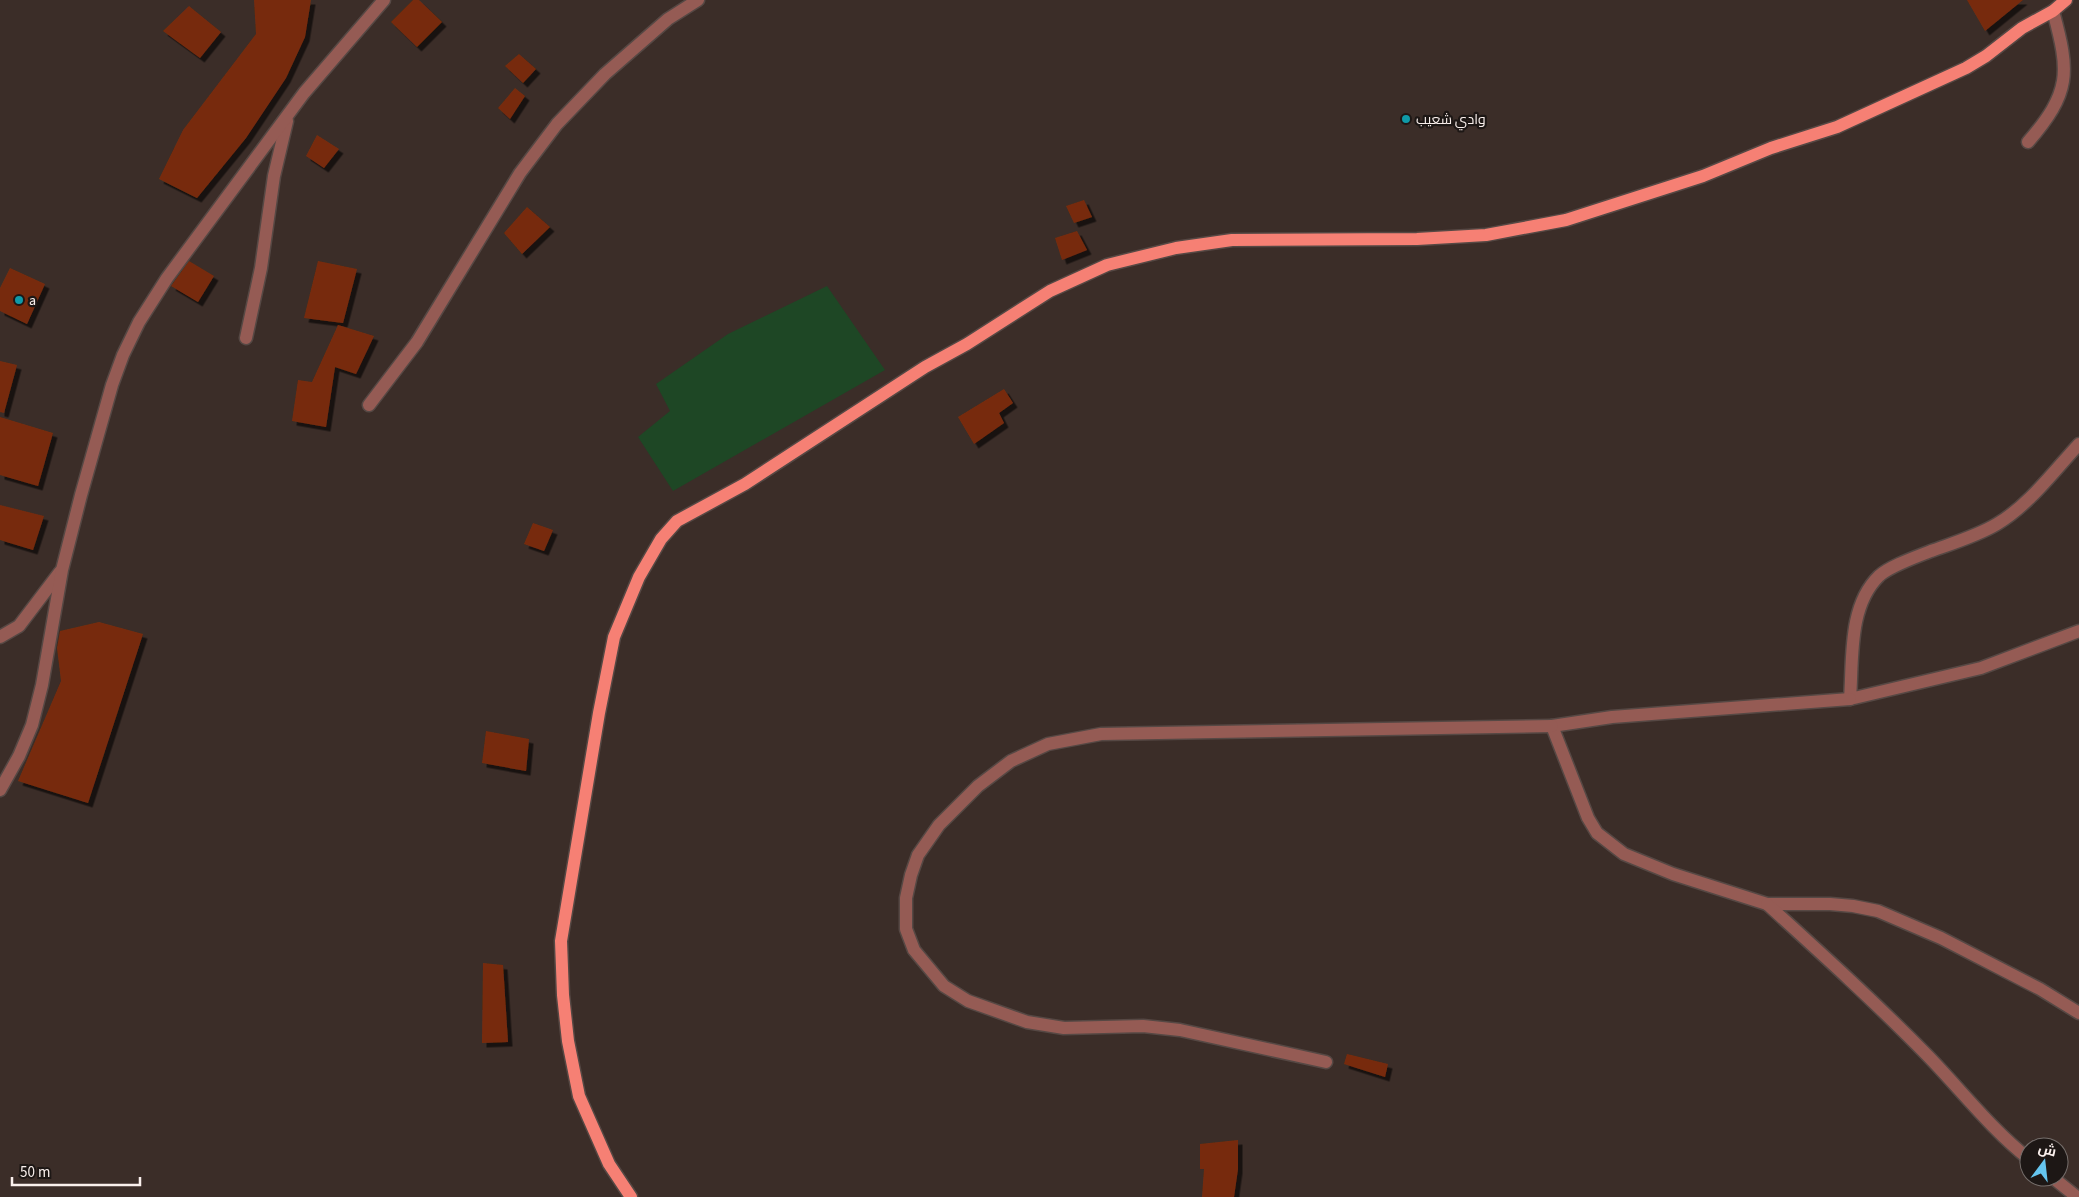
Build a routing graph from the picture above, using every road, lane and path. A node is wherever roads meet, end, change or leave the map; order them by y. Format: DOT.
graph roads {
  1 [pos="384,0"];
  2 [pos="698,0"];
  3 [pos="2066,0"];
  4 [pos="2053,12"];
  5 [pos="289,114"];
  6 [pos="2028,142"];
  7 [pos="246,338"];
  8 [pos="369,405"];
  9 [pos="2079,444"];
  10 [pos="62,570"];
  11 [pos="2079,631"];
  12 [pos="0,637"];
  13 [pos="1850,699"];
  14 [pos="1552,726"];
  15 [pos="0,790"];
  16 [pos="1767,904"];
  17 [pos="2079,1013"];
  18 [pos="1326,1062"];
  19 [pos="2019,1151"];
  20 [pos="2064,1187"];
  21 [pos="631,1197"];
  22 [pos="2077,1197"];
  1 -- 5 [label="street"];
  2 -- 8 [label="street"];
  3 -- 4 [label="main road"];
  4 -- 6 [label="street"];
  4 -- 21 [label="main road"];
  5 -- 7 [label="street"];
  5 -- 10 [label="street"];
  9 -- 13 [label="street"];
  10 -- 12 [label="street"];
  10 -- 15 [label="street"];
  11 -- 13 [label="street"];
  13 -- 14 [label="street"];
  14 -- 16 [label="street"];
  14 -- 18 [label="street"];
  16 -- 17 [label="street"];
  16 -- 19 [label="street"];
  20 -- 22 [label="street"];
}
